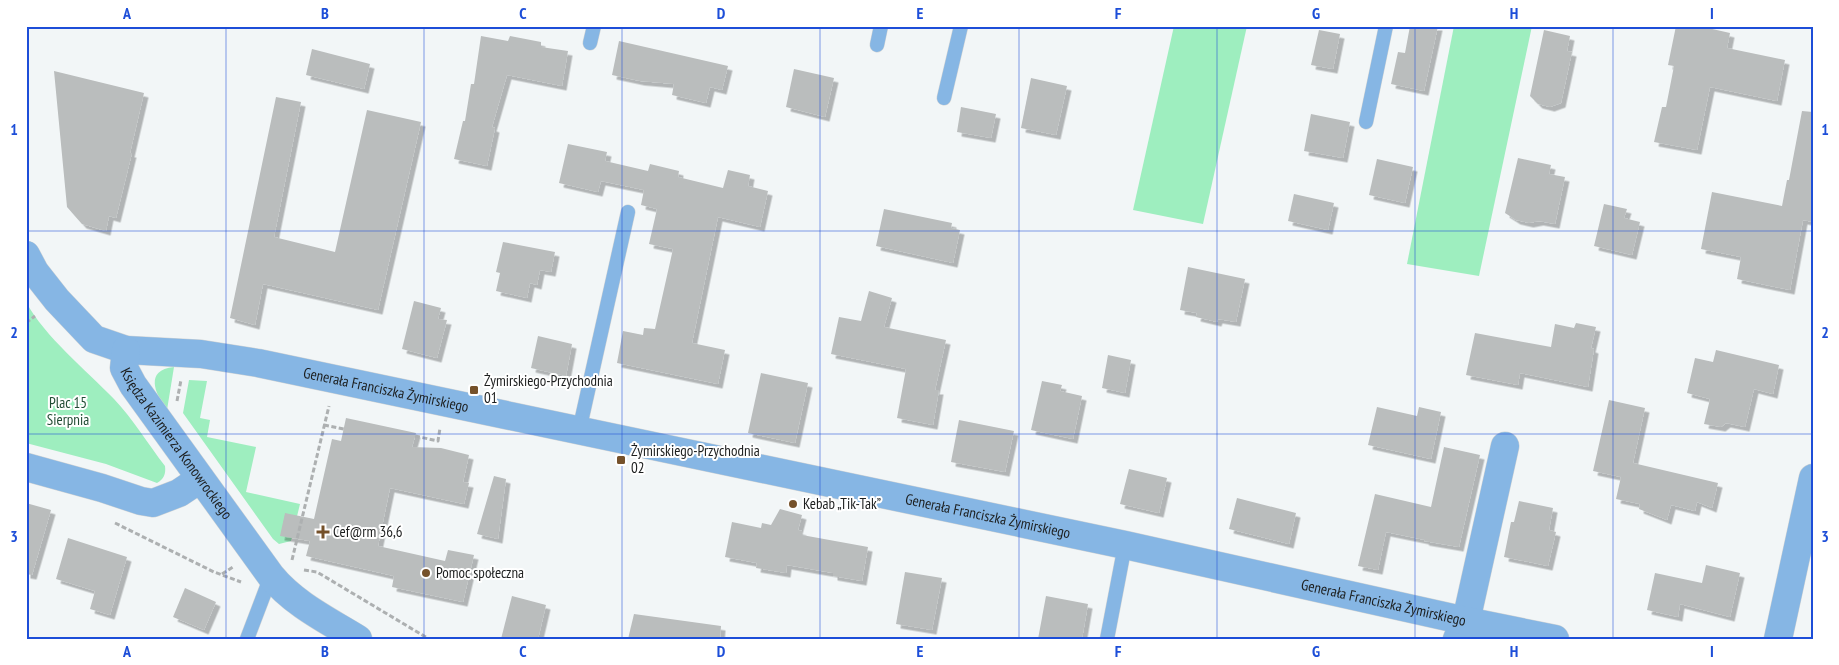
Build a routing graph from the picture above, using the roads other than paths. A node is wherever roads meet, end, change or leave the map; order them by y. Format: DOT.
graph roads {
  1 [pos="594,26"];
  2 [pos="881,26"];
  3 [pos="961,26"];
  4 [pos="1386,26"];
  5 [pos="590,43"];
  6 [pos="877,45"];
  7 [pos="944,98"];
  8 [pos="1366,122"];
  9 [pos="628,212"];
  10 [pos="26,255"];
  11 [pos="126,350"];
  12 [pos="579,431"];
  13 [pos="1505,446"];
  14 [pos="26,468"];
  15 [pos="200,478"];
  16 [pos="1813,478"];
  17 [pos="1125,545"];
  18 [pos="270,576"];
  19 [pos="1461,630"];
  20 [pos="247,639"];
  21 [pos="358,639"];
  22 [pos="1108,639"];
  23 [pos="1555,639"];
  24 [pos="1778,639"];
  1 -- 5 [label="lane"];
  2 -- 6 [label="lane"];
  3 -- 7 [label="lane"];
  4 -- 8 [label="lane"];
  9 -- 12 [label="lane"];
  10 -- 11 [label="street, Księdza Kazimierza Konowrockiego"];
  11 -- 12 [label="street, Generała Franciszka Żymirskiego"];
  11 -- 15 [label="street, Księdza Kazimierza Konowrockiego"];
  12 -- 17 [label="street, Generała Franciszka Żymirskiego"];
  13 -- 19 [label="street"];
  14 -- 15 [label="street"];
  15 -- 18 [label="street, Księdza Kazimierza Konowrockiego"];
  16 -- 24 [label="street"];
  17 -- 19 [label="street, Generała Franciszka Żymirskiego"];
  17 -- 22 [label="lane"];
  18 -- 20 [label="lane"];
  18 -- 21 [label="street, Księdza Kazimierza Konowrockiego"];
  19 -- 23 [label="street, Generała Franciszka Żymirskiego"];
}
